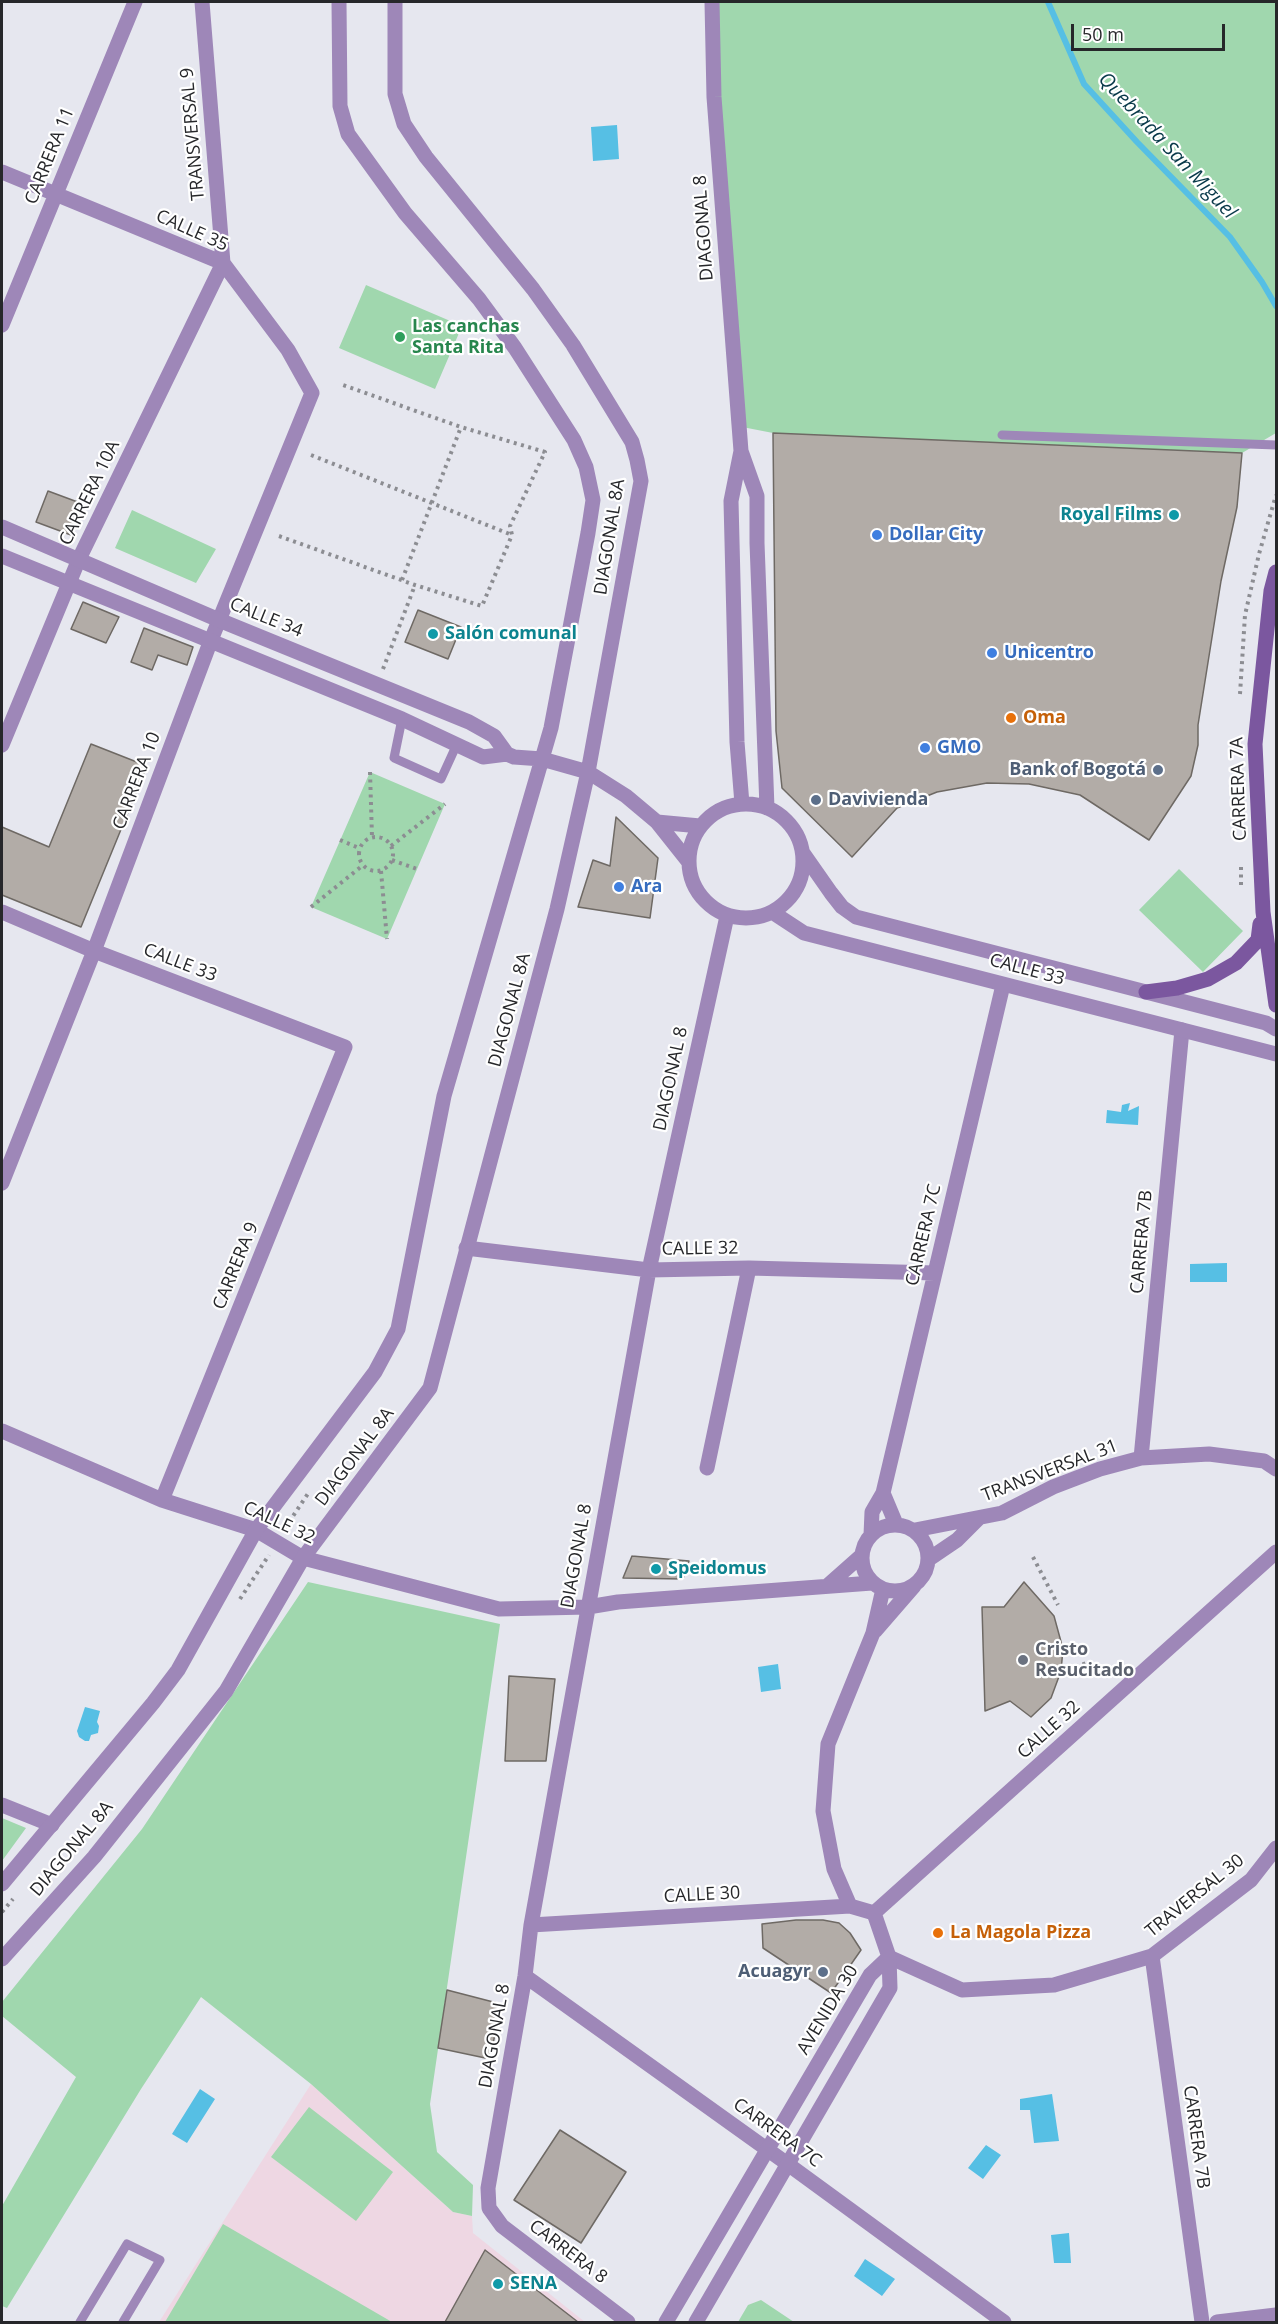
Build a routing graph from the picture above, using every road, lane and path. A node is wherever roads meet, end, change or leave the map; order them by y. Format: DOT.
graph roads {
  1 [pos="135,2"];
  2 [pos="202,2"];
  3 [pos="339,2"];
  4 [pos="395,2"];
  5 [pos="712,2"];
  6 [pos="2,172"];
  7 [pos="56,194"];
  8 [pos="223,263"];
  9 [pos="2,325"];
  10 [pos="340,384"];
  11 [pos="312,393"];
  12 [pos="461,427"];
  13 [pos="1002,435"];
  14 [pos="1276,445"];
  15 [pos="741,451"];
  16 [pos="311,455"];
  17 [pos="432,503"];
  18 [pos="2,527"];
  19 [pos="512,535"];
  20 [pos="279,536"];
  21 [pos="2,556"];
  22 [pos="80,559"];
  23 [pos="1276,572"];
  24 [pos="402,580"];
  25 [pos="69,585"];
  26 [pos="415,585"];
  27 [pos="219,620"];
  28 [pos="211,640"];
  29 [pos="382,672"];
  30 [pos="402,719"];
  31 [pos="457,744"];
  32 [pos="2,745"];
  33 [pos="507,754"];
  34 [pos="542,759"];
  35 [pos="370,771"];
  36 [pos="588,772"];
  37 [pos="445,804"];
  38 [pos="742,804"];
  39 [pos="767,808"];
  40 [pos="657,822"];
  41 [pos="700,826"];
  42 [pos="372,837"];
  43 [pos="340,840"];
  44 [pos="391,846"];
  45 [pos="359,848"];
  46 [pos="802,853"];
  47 [pos="392,860"];
  48 [pos="688,861"];
  49 [pos="362,866"];
  50 [pos="417,869"];
  51 [pos="381,871"];
  52 [pos="1262,900"];
  53 [pos="311,907"];
  54 [pos="2,912"];
  55 [pos="772,912"];
  56 [pos="728,916"];
  57 [pos="387,939"];
  58 [pos="94,951"];
  59 [pos="1003,985"];
  60 [pos="1146,992"];
  61 [pos="1276,1005"];
  62 [pos="1276,1029"];
  63 [pos="1182,1030"];
  64 [pos="345,1047"];
  65 [pos="1276,1054"];
  66 [pos="2,1183"];
  67 [pos="466,1248"];
  68 [pos="749,1268"];
  69 [pos="649,1270"];
  70 [pos="935,1273"];
  71 [pos="2,1431"];
  72 [pos="1141,1458"];
  73 [pos="707,1468"];
  74 [pos="1276,1469"];
  75 [pos="310,1492"];
  76 [pos="883,1493"];
  77 [pos="162,1500"];
  78 [pos="979,1518"];
  79 [pos="896,1524"];
  80 [pos="256,1530"];
  81 [pos="915,1530"];
  82 [pos="871,1535"];
  83 [pos="277,1543"];
  84 [pos="1276,1552"];
  85 [pos="862,1555"];
  86 [pos="1033,1557"];
  87 [pos="303,1558"];
  88 [pos="929,1560"];
  89 [pos="916,1584"];
  90 [pos="827,1586"];
  91 [pos="878,1586"];
  92 [pos="1058,1605"];
  93 [pos="235,1606"];
  94 [pos="588,1607"];
  95 [pos="873,1633"];
  96 [pos="1090,1662"];
  97 [pos="1061,1671"];
  98 [pos="2,1805"];
  99 [pos="52,1825"];
  100 [pos="1276,1848"];
  101 [pos="2,1884"];
  102 [pos="15,1896"];
  103 [pos="850,1906"];
  104 [pos="2,1912"];
  105 [pos="874,1913"];
  106 [pos="531,1925"];
  107 [pos="1152,1956"];
  108 [pos="889,1957"];
  109 [pos="2,1959"];
  110 [pos="525,1976"];
  111 [pos="768,2150"];
  112 [pos="789,2165"];
  113 [pos="489,2208"];
  114 [pos="1276,2315"];
  115 [pos="80,2322"];
  116 [pos="123,2322"];
  117 [pos="628,2322"];
  118 [pos="666,2322"];
  119 [pos="696,2322"];
  120 [pos="1004,2322"];
  121 [pos="1202,2322"];
  122 [pos="1216,2322"];
  1 -- 7 [label="street, CARRERA 11"];
  2 -- 8 [label="street, TRANSVERSAL 9"];
  3 -- 34 [label="street, DIAGONAL 8A"];
  4 -- 36 [label="street, DIAGONAL 8A"];
  5 -- 15 [label="street, DIAGONAL 8"];
  6 -- 7 [label="street, CALLE 35"];
  7 -- 8 [label="street, CALLE 35"];
  7 -- 9 [label="street, CARRERA 11"];
  8 -- 11 [label="street, CALLE 35"];
  8 -- 22 [label="street, CARRERA 10A"];
  10 -- 12 [label="path"];
  11 -- 27 [label="street, CARRERA 10"];
  12 -- 17 [label="path"];
  12 -- 19 [label="path"];
  13 -- 14 [label="lane"];
  15 -- 38 [label="street, DIAGONAL 8"];
  15 -- 39 [label="street, DIAGONAL 8"];
  16 -- 17 [label="path"];
  17 -- 19 [label="path"];
  17 -- 24 [label="path"];
  18 -- 22 [label="street, CALLE 34"];
  19 -- 26 [label="path"];
  20 -- 24 [label="path"];
  21 -- 25 [label="street"];
  22 -- 25 [label="street, CARRERA 10A"];
  22 -- 27 [label="street, CALLE 34"];
  23 -- 52 [label="main road, CARRERA 7A"];
  24 -- 26 [label="path"];
  25 -- 28 [label="street"];
  25 -- 32 [label="street, CARRERA 10A"];
  26 -- 29 [label="path"];
  27 -- 28 [label="street, CARRERA 10"];
  27 -- 33 [label="street, CALLE 34"];
  28 -- 30 [label="street"];
  28 -- 58 [label="street, CARRERA 10"];
  30 -- 31 [label="street"];
  30 -- 31 [label="lane"];
  31 -- 33 [label="street"];
  33 -- 34 [label="street"];
  34 -- 36 [label="street"];
  34 -- 80 [label="street, DIAGONAL 8A"];
  35 -- 42 [label="path"];
  36 -- 40 [label="street"];
  36 -- 67 [label="street, DIAGONAL 8A"];
  37 -- 44 [label="path"];
  38 -- 39 [label="street"];
  38 -- 41 [label="street"];
  39 -- 46 [label="street"];
  40 -- 41 [label="street"];
  40 -- 48 [label="street"];
  41 -- 48 [label="street"];
  42 -- 44 [label="path"];
  42 -- 45 [label="path"];
  43 -- 45 [label="path"];
  44 -- 47 [label="path"];
  45 -- 49 [label="path"];
  46 -- 55 [label="street"];
  46 -- 60 [label="street, CALLE 33"];
  47 -- 50 [label="path"];
  47 -- 51 [label="path"];
  48 -- 56 [label="street"];
  49 -- 51 [label="path"];
  49 -- 53 [label="path"];
  51 -- 57 [label="path"];
  52 -- 60 [label="main road"];
  52 -- 61 [label="main road, CARRERA 7A"];
  54 -- 58 [label="street, CALLE 33"];
  55 -- 56 [label="street"];
  55 -- 59 [label="street, CALLE 33"];
  56 -- 69 [label="street, DIAGONAL 8"];
  58 -- 64 [label="street, CALLE 33"];
  58 -- 66 [label="street, CARRERA 10"];
  59 -- 63 [label="street, CALLE 33"];
  59 -- 70 [label="street, CARRERA 7C"];
  60 -- 62 [label="street, CALLE 33"];
  63 -- 65 [label="street, CALLE 33"];
  63 -- 72 [label="street, CARRERA 7B"];
  64 -- 77 [label="street, CARRERA 9"];
  67 -- 69 [label="street, CALLE 32"];
  67 -- 87 [label="street, DIAGONAL 8A"];
  68 -- 69 [label="street, CALLE 32"];
  68 -- 70 [label="street, CALLE 32"];
  68 -- 73 [label="street"];
  69 -- 94 [label="street, DIAGONAL 8"];
  70 -- 76 [label="street, CARRERA 7C"];
  71 -- 77 [label="street, CALLE 32"];
  72 -- 74 [label="street, TRANSVERSAL 31"];
  72 -- 78 [label="street, TRANSVERSAL 31"];
  75 -- 83 [label="path"];
  76 -- 79 [label="street"];
  76 -- 82 [label="street, CARRERA 7C"];
  77 -- 80 [label="street, CALLE 32"];
  78 -- 81 [label="street, TRANSVERSAL 31"];
  78 -- 88 [label="street, TRANSVERSAL 31"];
  79 -- 81 [label="street"];
  79 -- 82 [label="street"];
  80 -- 83 [label="street, CALLE 32"];
  80 -- 99 [label="street, DIAGONAL 8A"];
  81 -- 88 [label="street"];
  82 -- 85 [label="street"];
  83 -- 87 [label="street, CALLE 32"];
  83 -- 93 [label="path"];
  84 -- 105 [label="street, CALLE 32"];
  85 -- 90 [label="street"];
  85 -- 91 [label="street"];
  86 -- 92 [label="path"];
  87 -- 94 [label="street, CALLE 32"];
  87 -- 109 [label="street, DIAGONAL 8A"];
  88 -- 89 [label="street"];
  89 -- 91 [label="street"];
  89 -- 95 [label="street"];
  90 -- 91 [label="street, CALLE 32"];
  90 -- 94 [label="street, CALLE 32"];
  91 -- 95 [label="street"];
  94 -- 106 [label="street, DIAGONAL 8"];
  95 -- 103 [label="street"];
  96 -- 97 [label="path"];
  98 -- 99 [label="street"];
  99 -- 101 [label="street, DIAGONAL 8A"];
  100 -- 107 [label="street, TRAVERSAL 30"];
  102 -- 104 [label="path"];
  103 -- 105 [label="street, CALLE 30"];
  103 -- 106 [label="street, CALLE 30"];
  105 -- 108 [label="street"];
  106 -- 110 [label="street, DIAGONAL 8"];
  107 -- 108 [label="street, TRAVERSAL 30"];
  107 -- 121 [label="street, CARRERA 7B"];
  108 -- 111 [label="street, AVENIDA 30"];
  108 -- 112 [label="street, AVENIDA 30"];
  110 -- 111 [label="street, CARRERA 7C"];
  110 -- 113 [label="street, DIAGONAL 8"];
  111 -- 112 [label="street, CARRERA 7C"];
  111 -- 118 [label="street, AVENIDA 30"];
  112 -- 119 [label="street, AVENIDA 30"];
  112 -- 120 [label="street, CARRERA 7C"];
  113 -- 117 [label="street, CARRERA 8"];
  114 -- 122 [label="street"];
  115 -- 116 [label="lane"];
}
